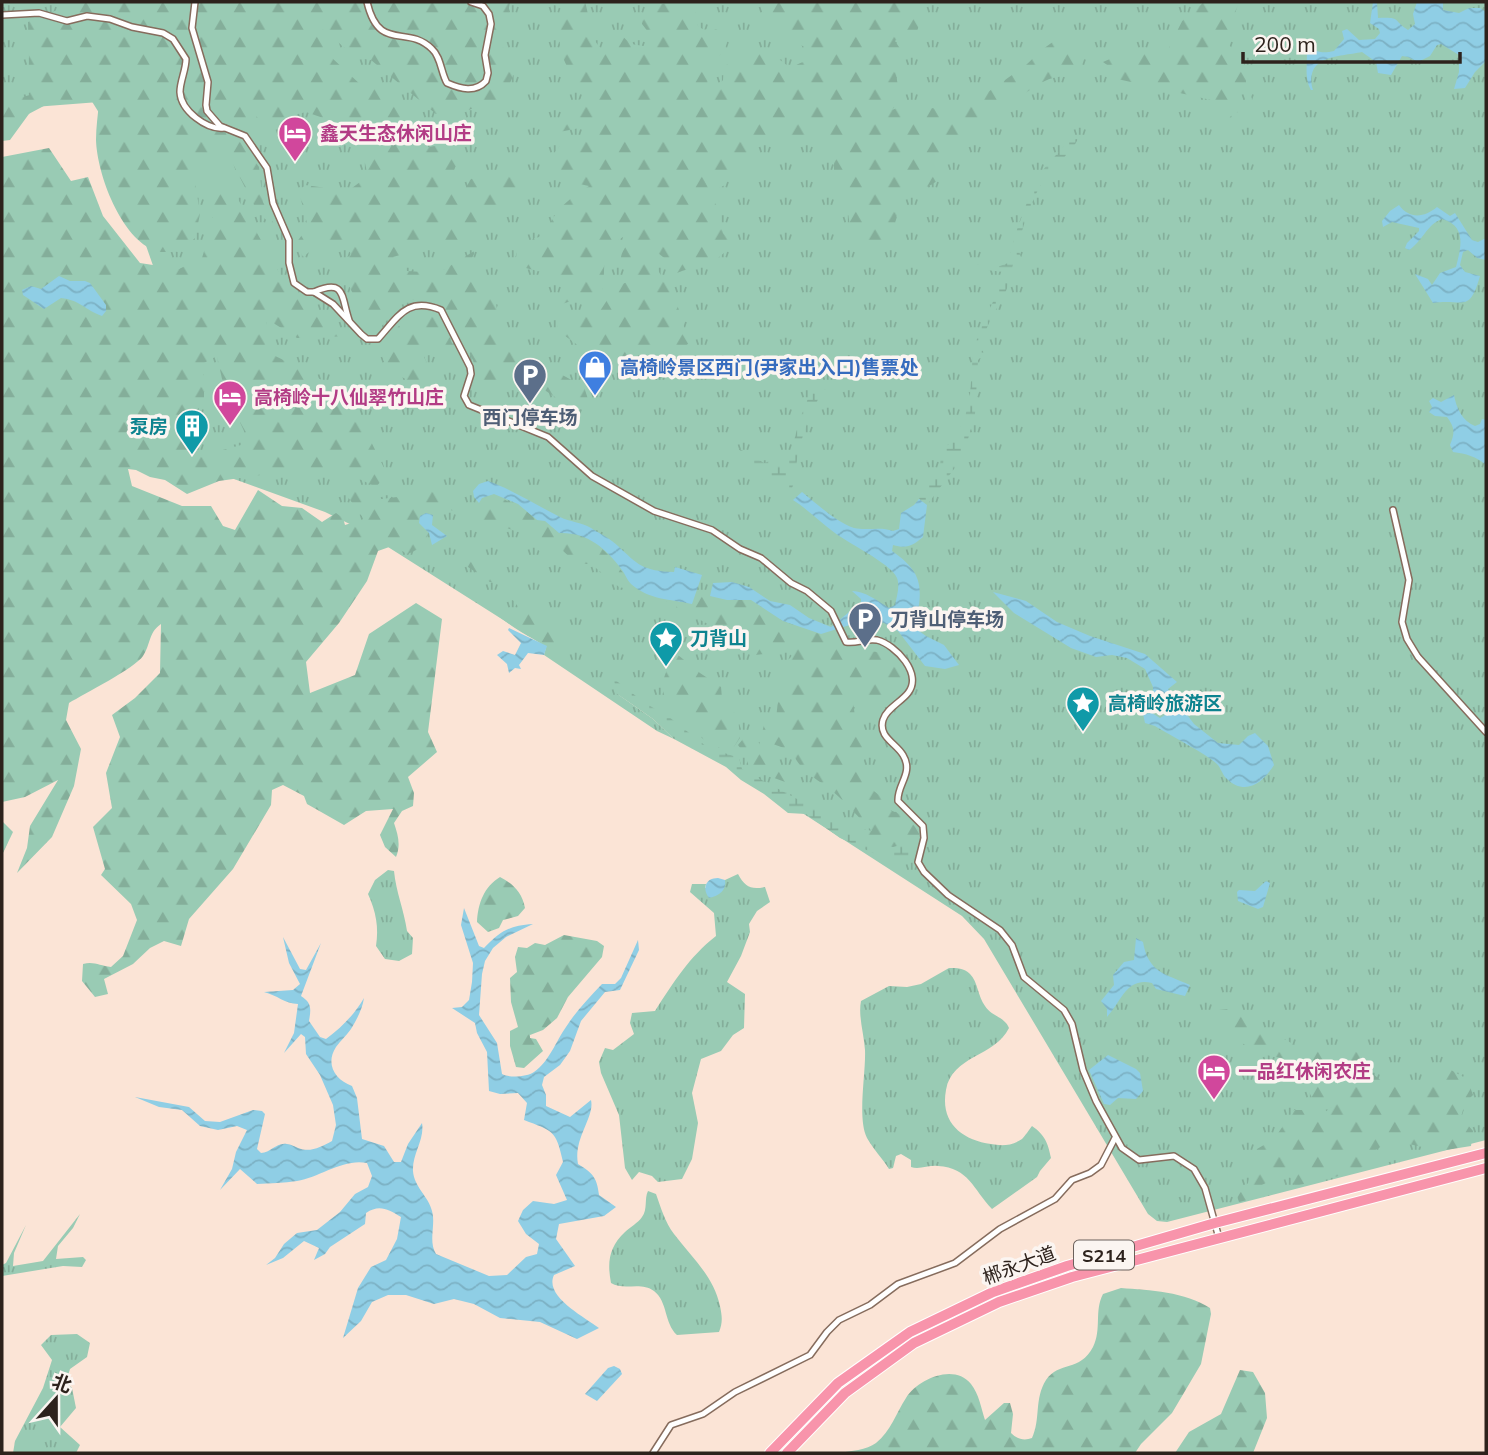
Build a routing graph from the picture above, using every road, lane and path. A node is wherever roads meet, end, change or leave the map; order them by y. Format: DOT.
graph roads {
  1 [pos="194,2"];
  2 [pos="367,2"];
  3 [pos="471,2"];
  4 [pos="2,15"];
  5 [pos="224,128"];
  6 [pos="314,292"];
  7 [pos="350,323"];
  8 [pos="1392,510"];
  9 [pos="1486,732"];
  10 [pos="1115,1138"];
  11 [pos="1486,1153"];
  12 [pos="1486,1168"];
  13 [pos="1214,1223"];
  14 [pos="1219,1238"];
  15 [pos="653,1453"];
  16 [pos="770,1453"];
  17 [pos="787,1453"];
  1 -- 5 [label="street"];
  2 -- 3 [label="street"];
  4 -- 5 [label="street"];
  5 -- 6 [label="street"];
  6 -- 7 [label="street"];
  6 -- 7 [label="street"];
  7 -- 10 [label="street"];
  8 -- 9 [label="street"];
  10 -- 13 [label="street"];
  10 -- 15 [label="street"];
  11 -- 13 [label="highway, 郴永大道 / S214"];
  12 -- 14 [label="highway, 郴永大道 / S214"];
  13 -- 14 [label="street"];
  13 -- 16 [label="highway, 郴永大道 / S214"];
  14 -- 17 [label="highway, 郴永大道 / S214"];
}
